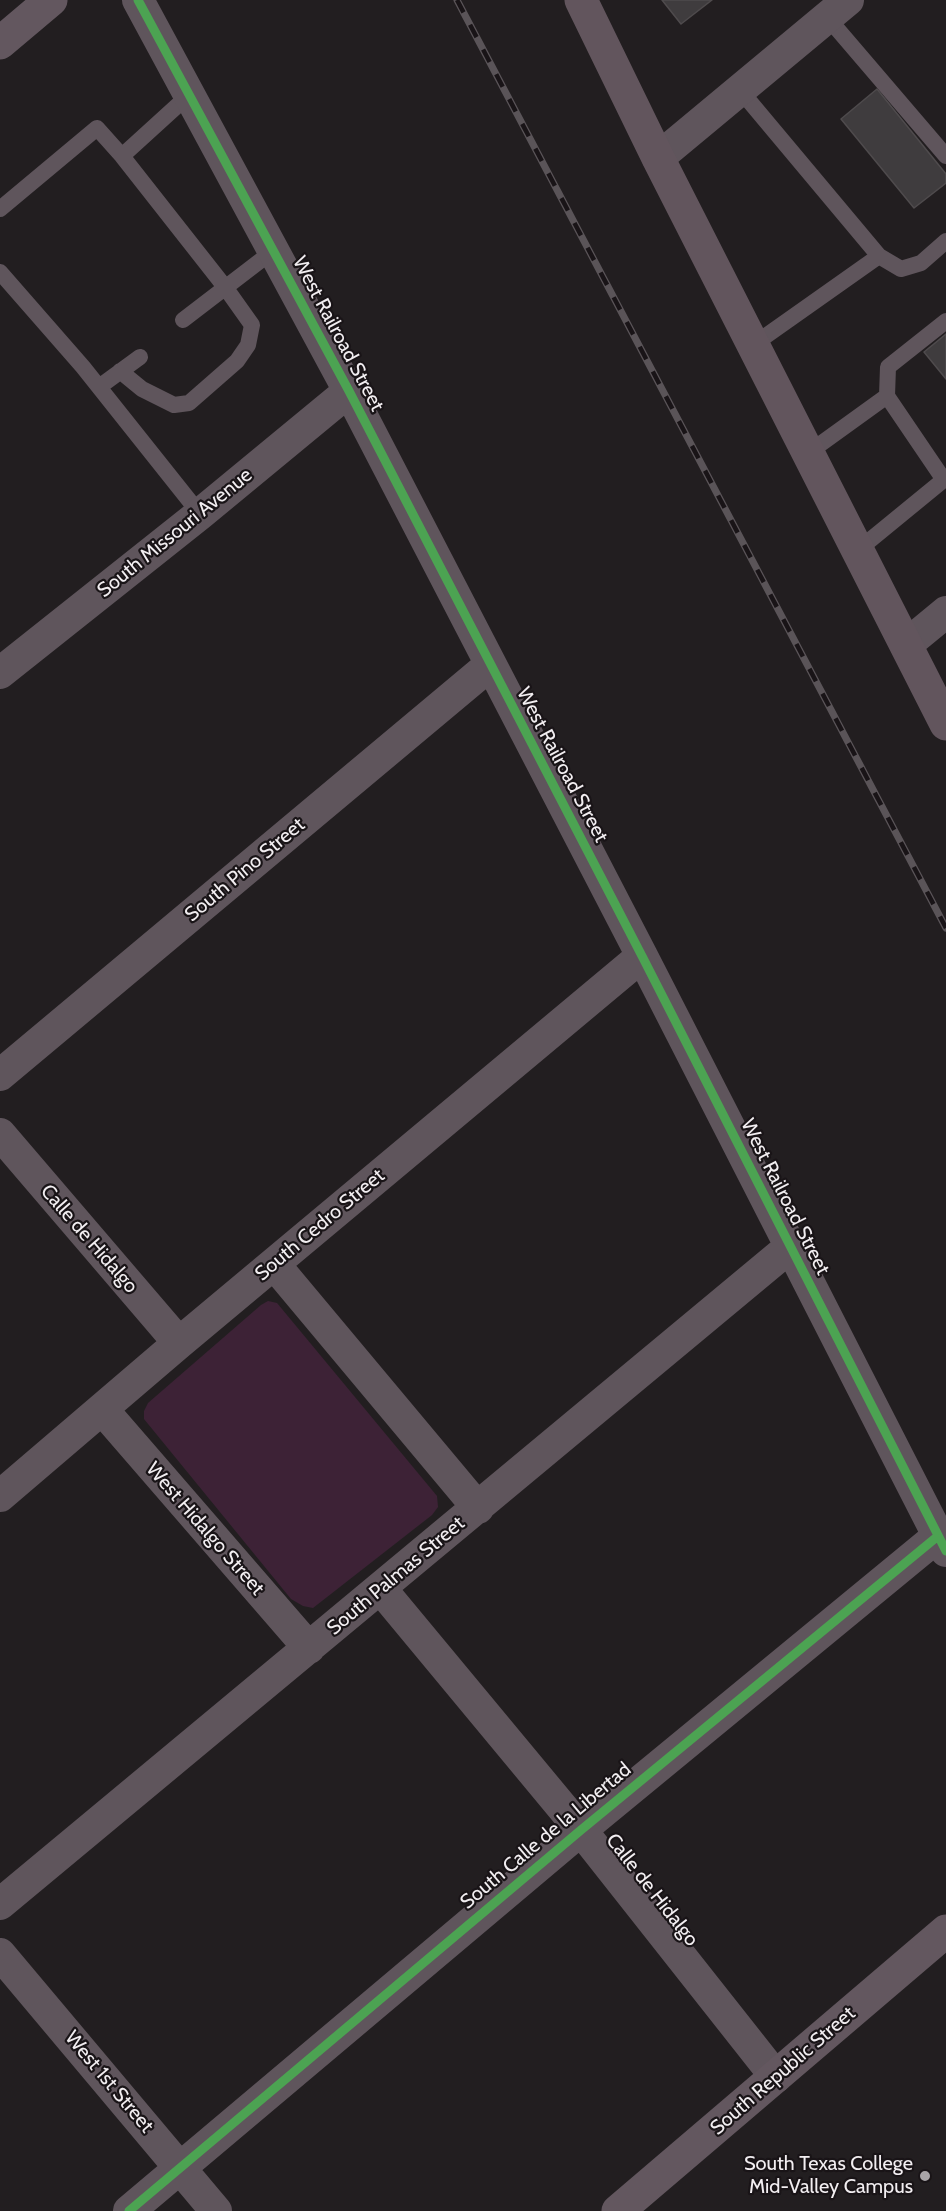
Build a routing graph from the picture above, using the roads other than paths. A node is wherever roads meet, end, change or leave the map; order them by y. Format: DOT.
graph roads {
  1 [pos="51,0"];
  2 [pos="138,0"];
  3 [pos="581,0"];
  4 [pos="838,8"];
  5 [pos="0,43"];
  6 [pos="740,90"];
  7 [pos="189,95"];
  8 [pos="122,156"];
  9 [pos="946,156"];
  10 [pos="658,158"];
  11 [pos="0,209"];
  12 [pos="946,241"];
  13 [pos="273,251"];
  14 [pos="879,256"];
  15 [pos="0,272"];
  16 [pos="225,287"];
  17 [pos="183,320"];
  18 [pos="946,321"];
  19 [pos="753,345"];
  20 [pos="140,357"];
  21 [pos="120,371"];
  22 [pos="99,387"];
  23 [pos="349,391"];
  24 [pos="887,396"];
  25 [pos="808,453"];
  26 [pos="945,479"];
  27 [pos="200,514"];
  28 [pos="858,550"];
  29 [pos="946,612"];
  30 [pos="906,645"];
  31 [pos="490,665"];
  32 [pos="0,673"];
  33 [pos="946,724"];
  34 [pos="642,956"];
  35 [pos="0,1075"];
  36 [pos="0,1134"];
  37 [pos="790,1247"];
  38 [pos="274,1264"];
  39 [pos="179,1343"];
  40 [pos="102,1409"];
  41 [pos="0,1496"];
  42 [pos="478,1508"];
  43 [pos="942,1543"];
  44 [pos="381,1589"];
  45 [pos="309,1648"];
  46 [pos="581,1830"];
  47 [pos="0,1904"];
  48 [pos="946,1931"];
  49 [pos="0,1954"];
  50 [pos="776,2078"];
  51 [pos="181,2167"];
  52 [pos="129,2211"];
  53 [pos="216,2211"];
  54 [pos="618,2211"];
  1 -- 5 [label="street"];
  2 -- 7 [label="street, West Railroad Street"];
  3 -- 10 [label="main road"];
  4 -- 6 [label="street"];
  4 -- 9 [label="lane"];
  6 -- 10 [label="street"];
  6 -- 14 [label="lane"];
  7 -- 8 [label="lane"];
  7 -- 13 [label="street, West Railroad Street"];
  8 -- 11 [label="lane"];
  8 -- 16 [label="lane"];
  10 -- 19 [label="main road"];
  12 -- 14 [label="lane"];
  13 -- 16 [label="lane"];
  13 -- 23 [label="street, West Railroad Street"];
  14 -- 19 [label="lane"];
  15 -- 22 [label="lane"];
  16 -- 17 [label="lane"];
  16 -- 21 [label="lane"];
  18 -- 24 [label="lane"];
  19 -- 25 [label="main road"];
  20 -- 21 [label="lane"];
  21 -- 22 [label="lane"];
  22 -- 27 [label="lane"];
  23 -- 27 [label="street, South Missouri Avenue"];
  23 -- 31 [label="street, West Railroad Street"];
  24 -- 25 [label="lane"];
  24 -- 26 [label="lane"];
  25 -- 28 [label="main road"];
  26 -- 28 [label="lane"];
  27 -- 32 [label="street, South Missouri Avenue"];
  28 -- 30 [label="main road"];
  29 -- 30 [label="street"];
  30 -- 33 [label="main road"];
  31 -- 34 [label="street, West Railroad Street"];
  31 -- 35 [label="street, South Pino Street"];
  34 -- 37 [label="street, West Railroad Street"];
  34 -- 38 [label="street, South Cedro Street"];
  36 -- 39 [label="street, Calle de Hidalgo"];
  37 -- 42 [label="street, South Palmas Street"];
  37 -- 43 [label="street, West Railroad Street"];
  38 -- 39 [label="street, South Cedro Street"];
  38 -- 42 [label="street"];
  39 -- 40 [label="street, South Cedro Street"];
  40 -- 41 [label="street, South Cedro Street"];
  40 -- 45 [label="street, West Hidalgo Street"];
  42 -- 44 [label="street, South Palmas Street"];
  43 -- 46 [label="street, South Calle de la Libertad"];
  44 -- 45 [label="street, South Palmas Street"];
  44 -- 46 [label="street, Calle de Hidalgo"];
  45 -- 47 [label="street, South Palmas Street"];
  46 -- 50 [label="street, Calle de Hidalgo"];
  46 -- 51 [label="street, South Calle de la Libertad"];
  48 -- 50 [label="street, South Republic Street"];
  49 -- 51 [label="street, West 1st Street"];
  50 -- 54 [label="street, South Republic Street"];
  51 -- 52 [label="street, South Calle de la Libertad"];
  51 -- 53 [label="street, West 1st Street"];
}
